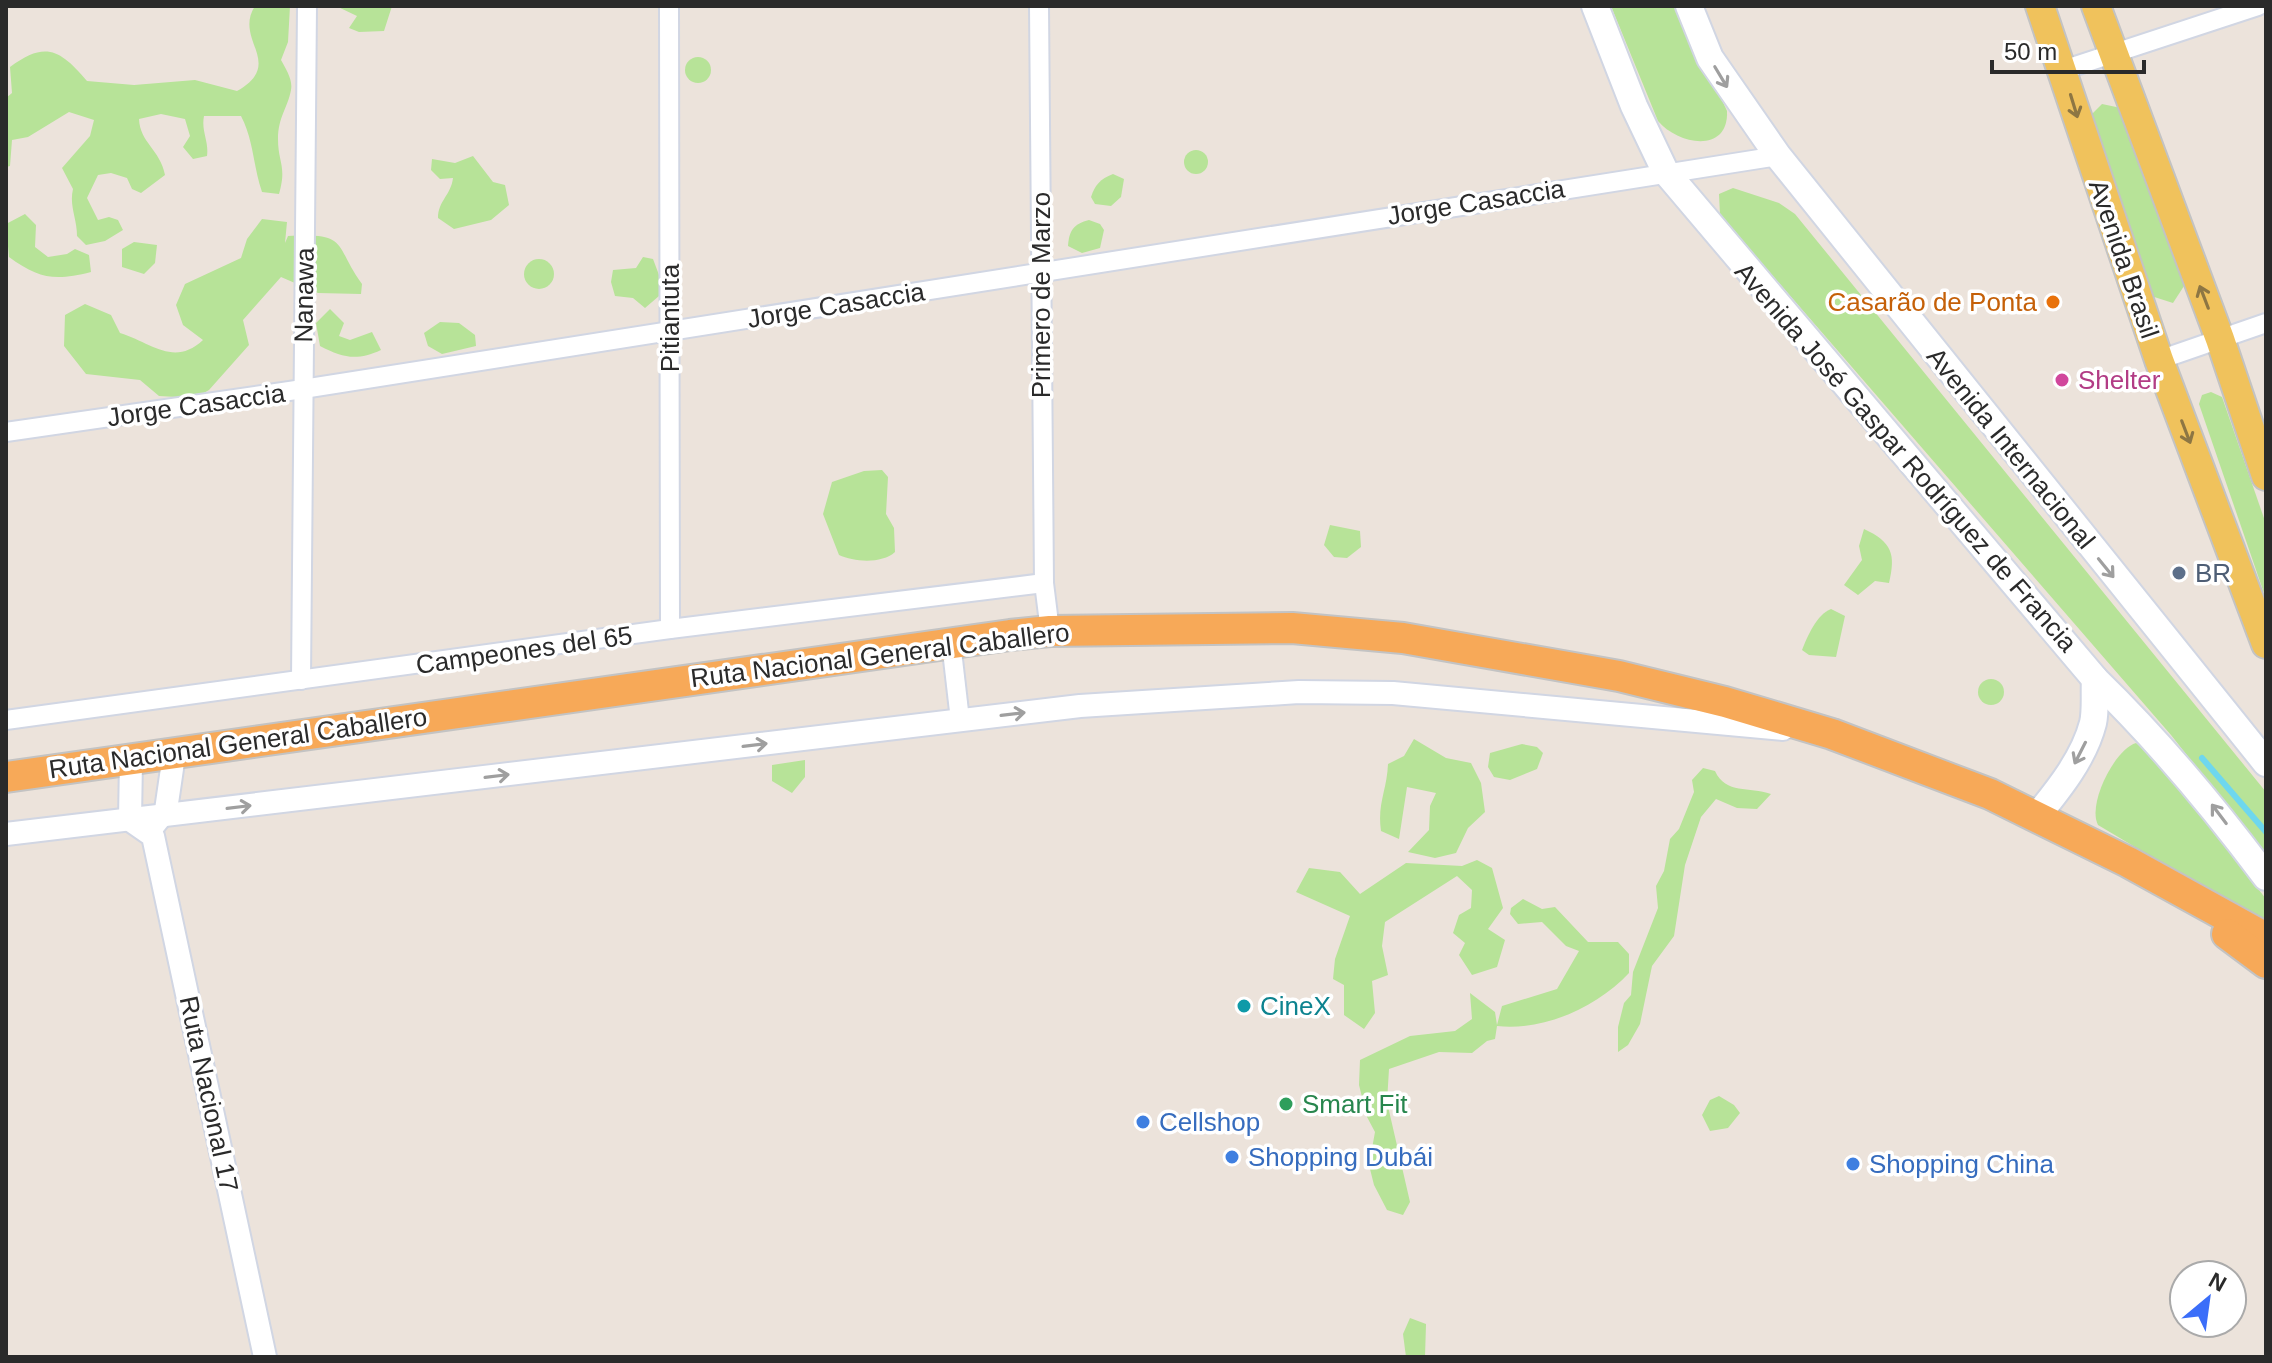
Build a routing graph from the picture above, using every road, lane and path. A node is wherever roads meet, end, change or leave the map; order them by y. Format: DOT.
graph roads {
  1 [pos="307,6"];
  2 [pos="669,6"];
  3 [pos="1039,6"];
  4 [pos="1595,6"];
  5 [pos="1689,6"];
  6 [pos="2040,6"];
  7 [pos="2096,6"];
  8 [pos="2258,6"];
  9 [pos="2113,55"];
  10 [pos="2063,70"];
  11 [pos="1778,156"];
  12 [pos="1665,171"];
  13 [pos="1041,272"];
  14 [pos="2266,323"];
  15 [pos="670,331"];
  16 [pos="2220,339"];
  17 [pos="2159,360"];
  18 [pos="303,389"];
  19 [pos="6,432"];
  20 [pos="2266,476"];
  21 [pos="1044,583"];
  22 [pos="670,629"];
  23 [pos="1050,631"];
  24 [pos="951,642"];
  25 [pos="2266,644"];
  26 [pos="2095,679"];
  27 [pos="301,680"];
  28 [pos="6,720"];
  29 [pos="960,720"];
  30 [pos="1832,734"];
  31 [pos="174,755"];
  32 [pos="131,760"];
  33 [pos="2266,763"];
  34 [pos="6,777"];
  35 [pos="2037,816"];
  36 [pos="147,823"];
  37 [pos="6,834"];
  38 [pos="2266,877"];
  39 [pos="2193,899"];
  40 [pos="2266,938"];
  41 [pos="2266,963"];
  42 [pos="265,1357"];
  1 -- 18 [label="street, Nanawa"];
  2 -- 15 [label="street, Pitiantuta"];
  3 -- 13 [label="street, Primero de Marzo"];
  4 -- 12 [label="main road, Avenida José Gaspar Rodríguez de Francia"];
  5 -- 11 [label="main road, Avenida Internacional, one-way"];
  6 -- 10 [label="main road, Avenida Brasil"];
  7 -- 9 [label="main road"];
  8 -- 9 [label="street"];
  9 -- 10 [label="street"];
  16 -- 9 [label="main road, one-way"];
  10 -- 17 [label="main road, Avenida Brasil, one-way"];
  11 -- 12 [label="street, Jorge Casaccia"];
  11 -- 33 [label="main road, Avenida Internacional, one-way"];
  12 -- 13 [label="street, Jorge Casaccia"];
  12 -- 26 [label="main road, Avenida José Gaspar Rodríguez de Francia"];
  13 -- 15 [label="street, Jorge Casaccia"];
  13 -- 21 [label="street, Primero de Marzo"];
  14 -- 16 [label="street"];
  15 -- 18 [label="street, Jorge Casaccia"];
  15 -- 22 [label="street, Pitiantuta"];
  16 -- 17 [label="street"];
  16 -- 20 [label="main road"];
  17 -- 25 [label="main road, Avenida Brasil, one-way"];
  18 -- 19 [label="street, Jorge Casaccia"];
  18 -- 27 [label="street, Nanawa"];
  21 -- 22 [label="street, Campeones del 65"];
  21 -- 23 [label="street, Primero de Marzo"];
  22 -- 27 [label="street, Campeones del 65"];
  23 -- 24 [label="highway, Ruta Nacional General Caballero"];
  23 -- 30 [label="highway, Ruta Nacional General Caballero"];
  24 -- 29 [label="street"];
  24 -- 31 [label="highway, Ruta Nacional General Caballero"];
  26 -- 35 [label="main road, one-way"];
  38 -- 26 [label="main road, Avenida José Gaspar Rodríguez de Francia, one-way"];
  27 -- 28 [label="street, Campeones del 65"];
  29 -- 30 [label="street, one-way"];
  36 -- 29 [label="street, one-way"];
  30 -- 35 [label="highway, Ruta Nacional General Caballero"];
  31 -- 32 [label="highway, Ruta Nacional General Caballero"];
  31 -- 36 [label="street, Ruta Nacional 17"];
  32 -- 34 [label="highway, Ruta Nacional General Caballero"];
  32 -- 36 [label="street, Ruta Nacional 17"];
  35 -- 39 [label="highway, Ruta Nacional General Caballero"];
  36 -- 37 [label="street"];
  36 -- 42 [label="street, Ruta Nacional 17"];
  39 -- 40 [label="highway, Ruta Nacional General Caballero"];
  39 -- 41 [label="highway, Ruta Nacional General Caballero"];
}
